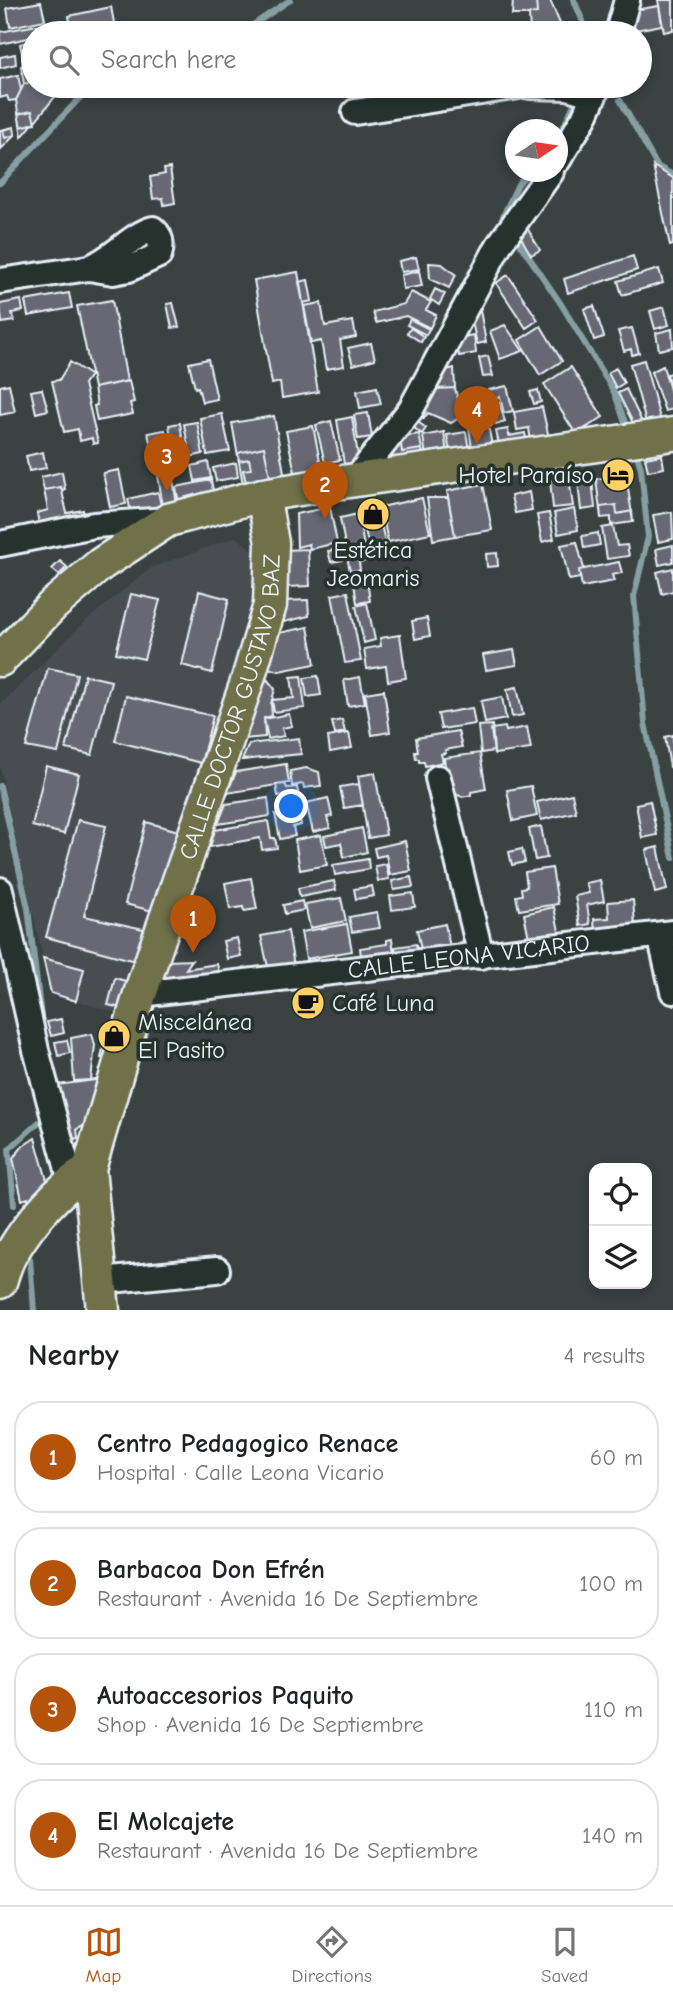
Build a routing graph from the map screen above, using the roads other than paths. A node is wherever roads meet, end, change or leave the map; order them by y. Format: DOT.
graph roads {
  1 [pos="626,0"];
  2 [pos="621,21"];
  3 [pos="443,98"];
  4 [pos="587,98"];
  5 [pos="355,112"];
  6 [pos="568,144"];
  7 [pos="544,182"];
  8 [pos="89,268"];
  9 [pos="0,281"];
  10 [pos="650,437"];
  11 [pos="355,480"];
  12 [pos="264,495"];
  13 [pos="168,520"];
  14 [pos="0,544"];
  15 [pos="0,660"];
  16 [pos="438,778"];
  17 [pos="0,891"];
  18 [pos="667,934"];
  19 [pos="481,956"];
  20 [pos="673,991"];
  21 [pos="140,994"];
  22 [pos="80,1175"];
  23 [pos="217,1270"];
  24 [pos="0,1282"];
  25 [pos="102,1296"];
  1 -- 2 [label="street"];
  3 -- 5 [label="street"];
  4 -- 6 [label="street"];
  7 -- 11 [label="street"];
  8 -- 9 [label="street"];
  10 -- 11 [label="main road"];
  11 -- 12 [label="main road"];
  12 -- 13 [label="main road"];
  12 -- 21 [label="main road, CALLE DOCTOR GUSTAVO BAZ"];
  13 -- 14 [label="street"];
  13 -- 15 [label="main road"];
  16 -- 19 [label="street"];
  17 -- 22 [label="street"];
  18 -- 19 [label="street, CALLE LEONA VICARIO"];
  18 -- 20 [label="street"];
  19 -- 21 [label="street, CALLE LEONA VICARIO"];
  21 -- 22 [label="main road, CALLE DOCTOR GUSTAVO BAZ"];
  22 -- 24 [label="main road"];
  22 -- 25 [label="main road"];
  23 -- 25 [label="street"];
}
